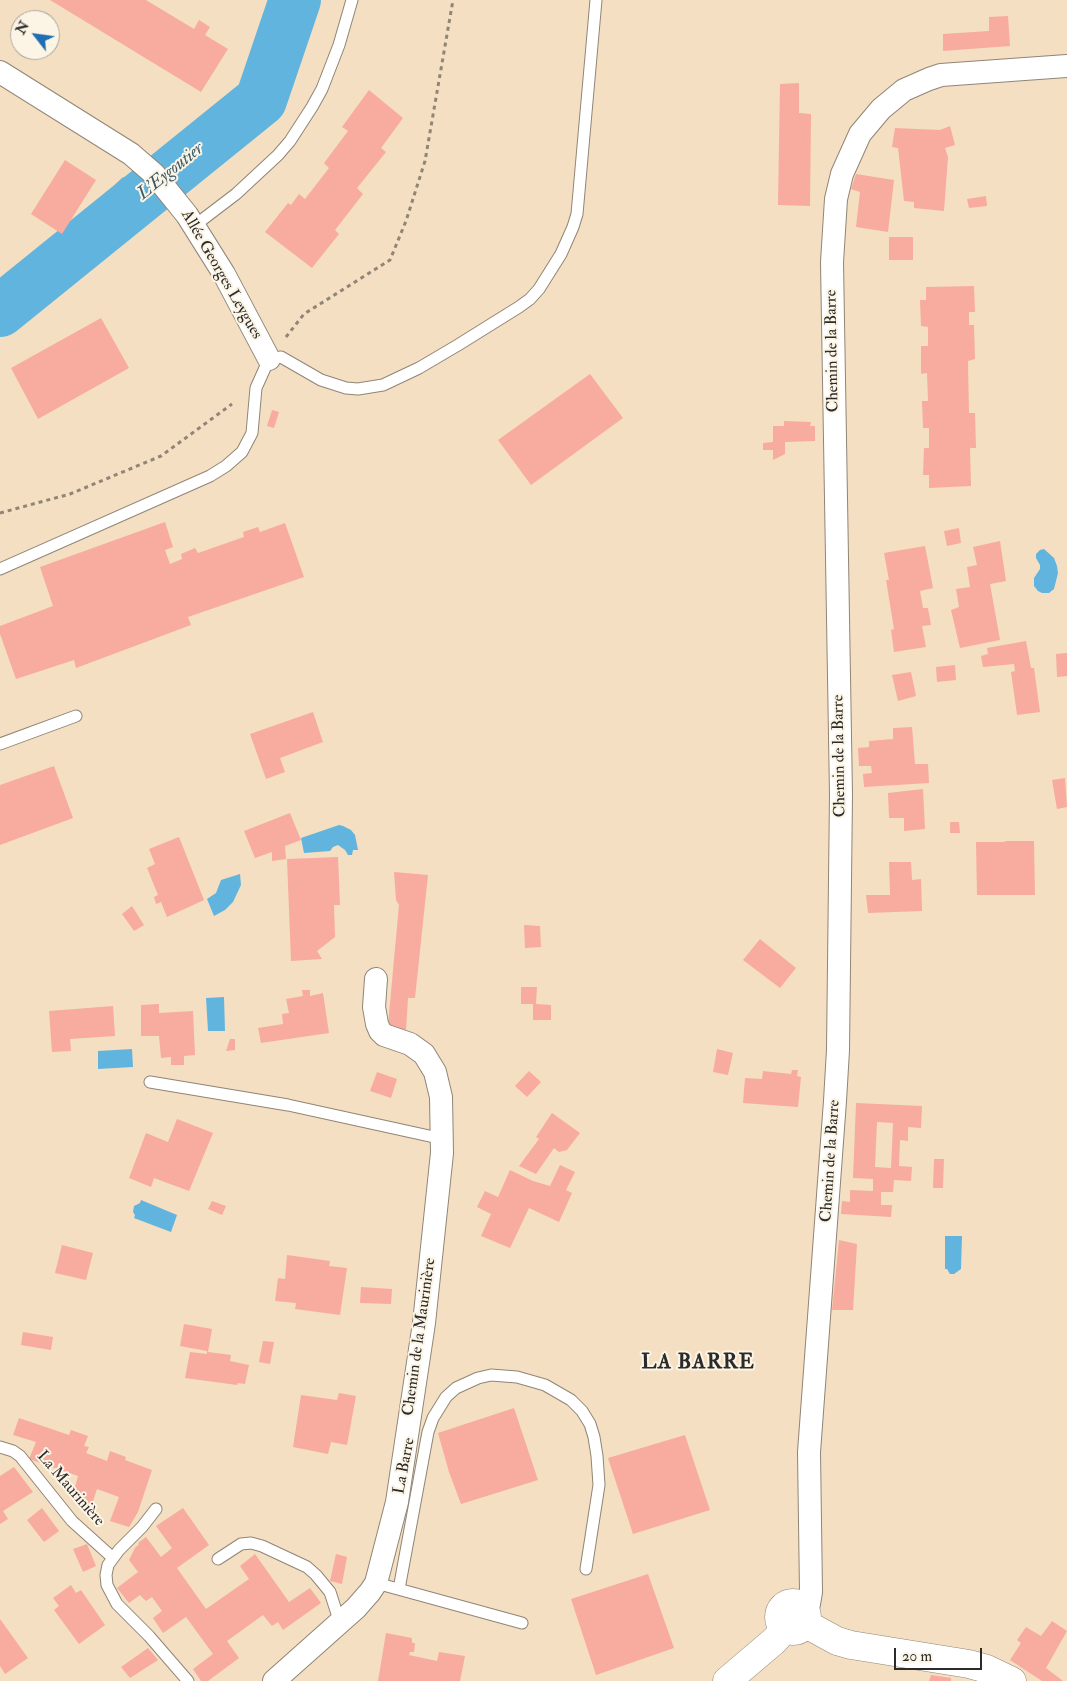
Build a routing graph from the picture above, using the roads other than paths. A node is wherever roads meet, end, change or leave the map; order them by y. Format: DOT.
graph roads {
  1 [pos="352,0"];
  2 [pos="596,0"];
  3 [pos="1067,66"];
  4 [pos="0,72"];
  5 [pos="194,226"];
  6 [pos="269,359"];
  7 [pos="0,569"];
  8 [pos="76,716"];
  9 [pos="0,744"];
  10 [pos="376,979"];
  11 [pos="150,1082"];
  12 [pos="443,1139"];
  13 [pos="0,1447"];
  14 [pos="156,1509"];
  15 [pos="113,1558"];
  16 [pos="218,1559"];
  17 [pos="586,1569"];
  18 [pos="376,1583"];
  19 [pos="399,1589"];
  20 [pos="799,1621"];
  21 [pos="340,1623"];
  22 [pos="522,1624"];
  23 [pos="188,1681"];
  24 [pos="274,1681"];
  25 [pos="727,1681"];
  26 [pos="1012,1681"];
  1 -- 5 [label="lane"];
  2 -- 6 [label="lane"];
  3 -- 20 [label="street, Chemin de la Barre"];
  4 -- 5 [label="street, Allée Georges Leygues"];
  5 -- 6 [label="street, Allée Georges Leygues"];
  6 -- 7 [label="lane"];
  8 -- 9 [label="lane"];
  10 -- 12 [label="street, Chemin de la Maurinière"];
  11 -- 12 [label="lane"];
  12 -- 18 [label="street, Chemin de la Maurinière"];
  13 -- 15 [label="lane, La Maurinière"];
  14 -- 15 [label="lane"];
  15 -- 23 [label="lane"];
  16 -- 21 [label="lane"];
  17 -- 19 [label="lane, La Barre"];
  18 -- 19 [label="lane"];
  18 -- 21 [label="street, Chemin de la Maurinière"];
  19 -- 22 [label="lane"];
  20 -- 25 [label="street"];
  20 -- 26 [label="street"];
  21 -- 24 [label="street, Chemin de la Maurinière"];
}
